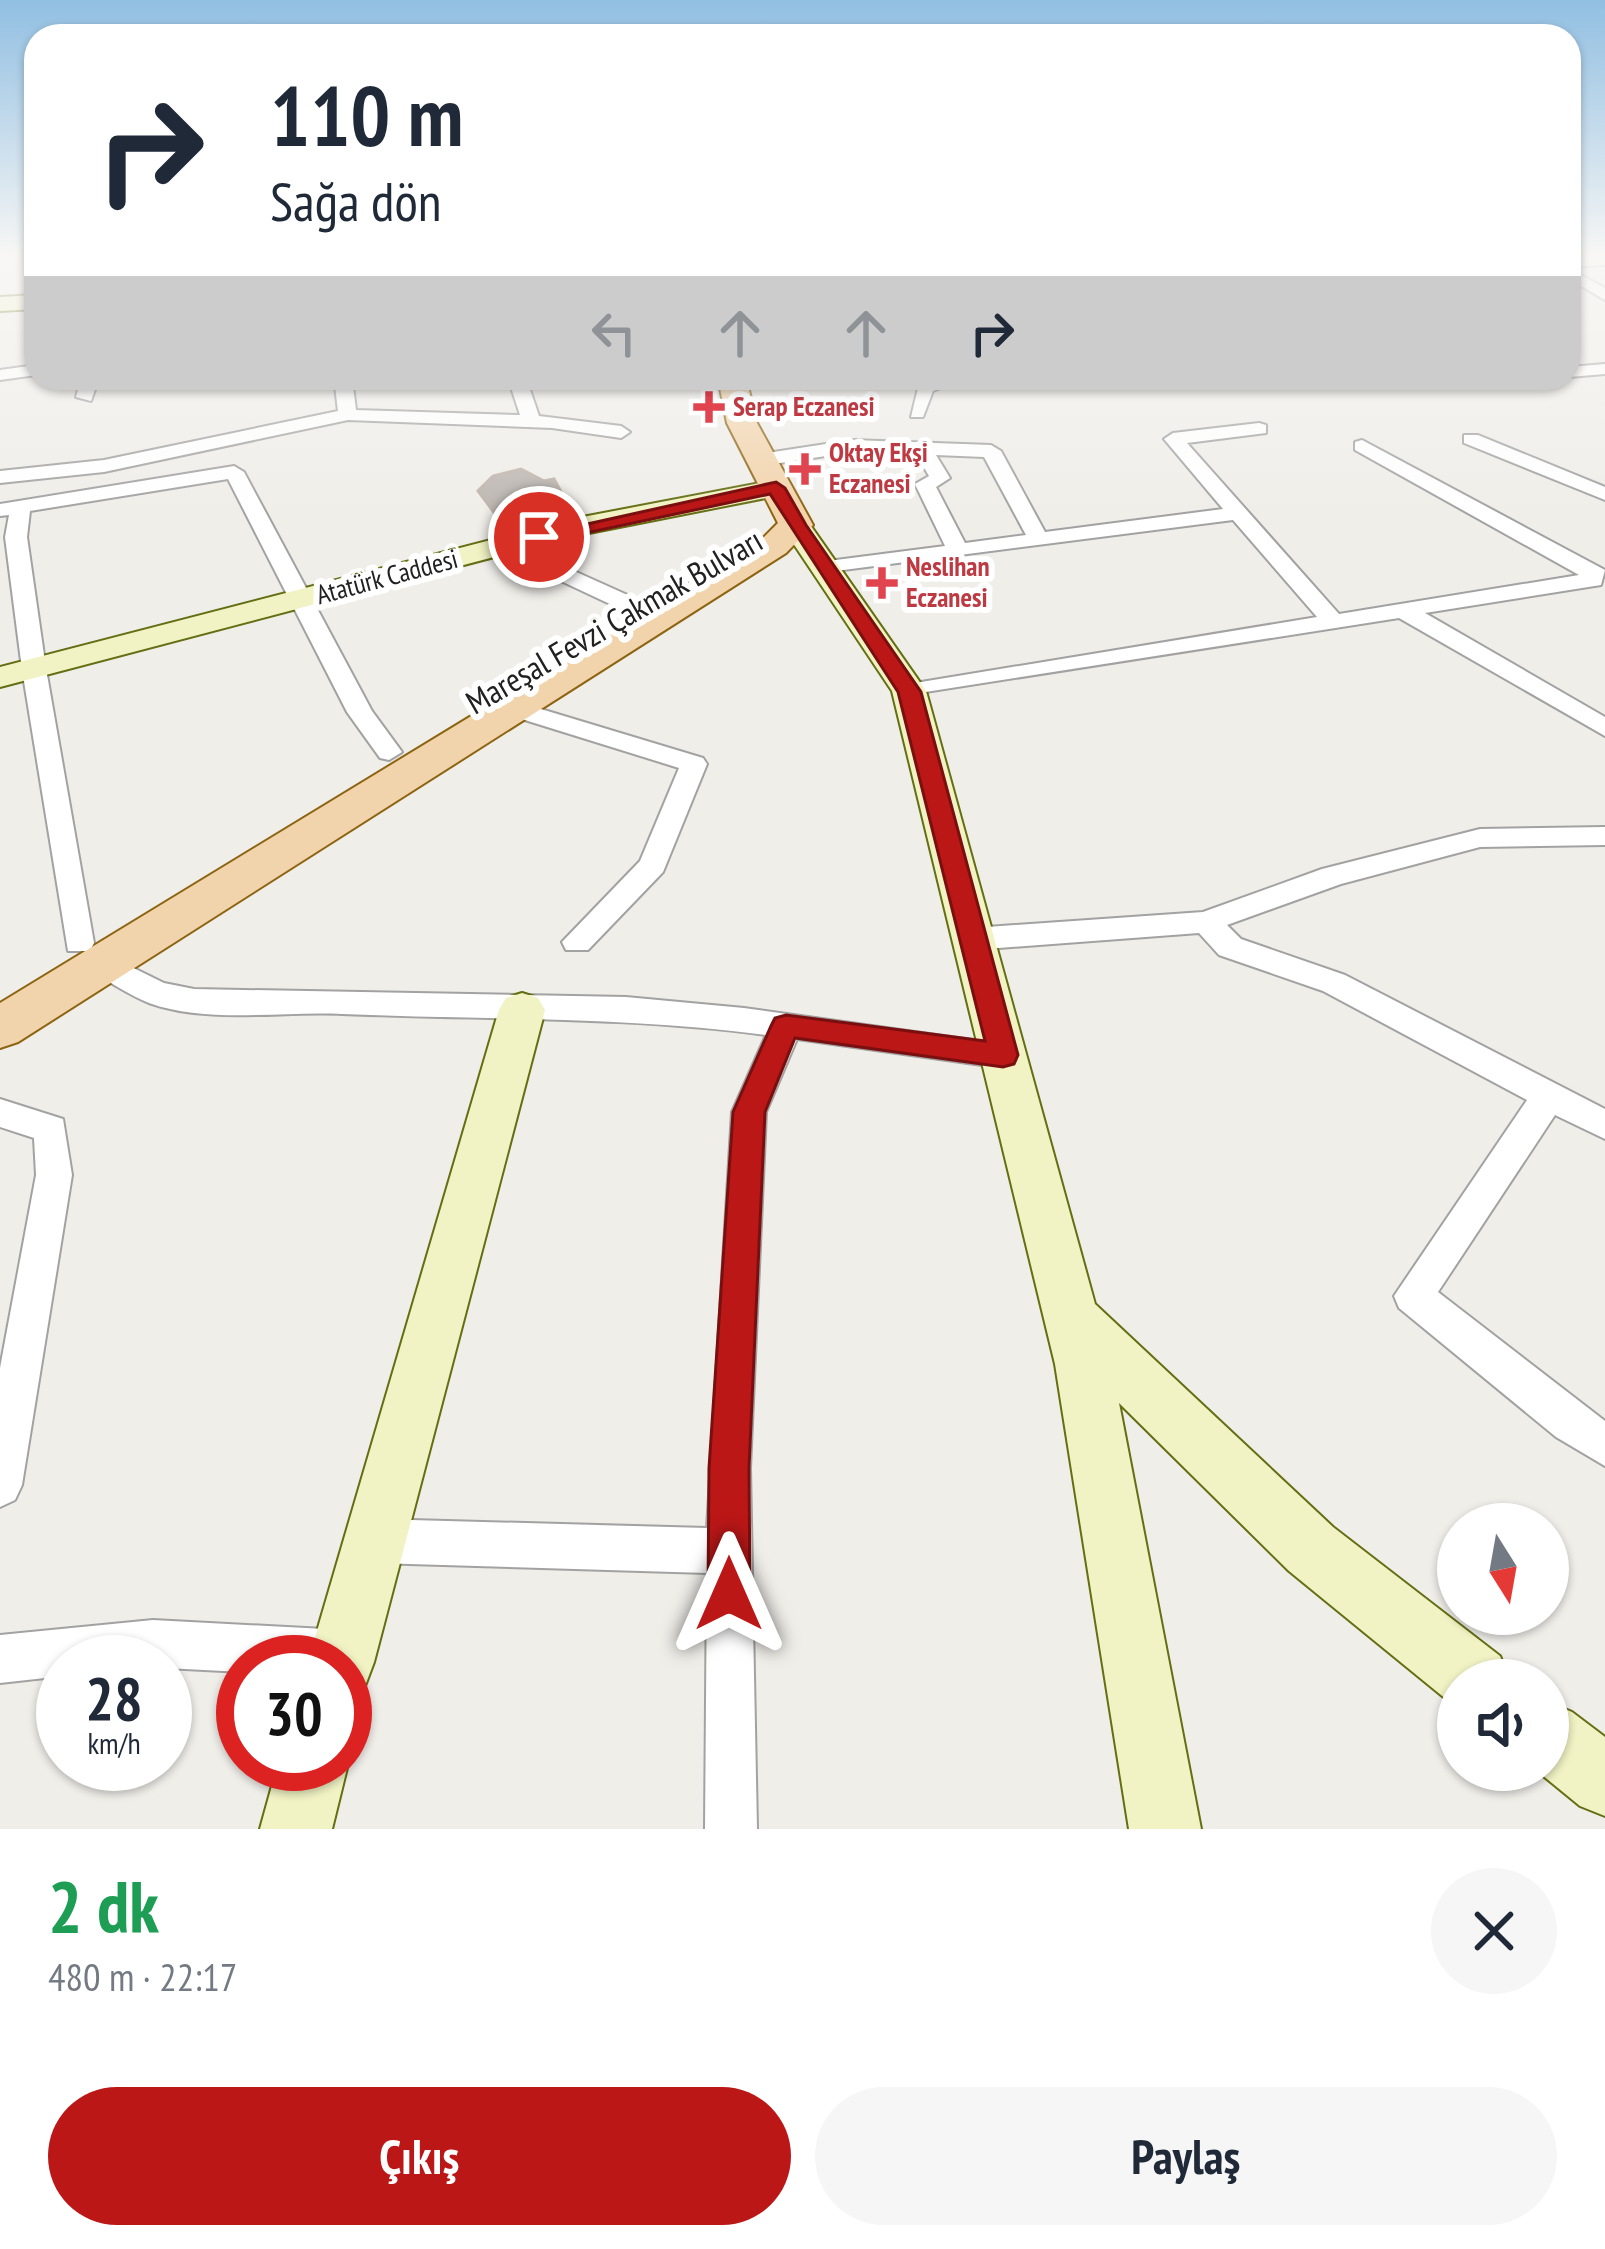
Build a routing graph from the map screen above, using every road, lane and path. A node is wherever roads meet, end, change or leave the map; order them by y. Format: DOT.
graph roads {
  1 [pos="345,390"];
  2 [pos="522,390"];
  3 [pos="736,390"];
  4 [pos="924,390"];
  5 [pos="917,413"];
  6 [pos="348,415"];
  7 [pos="531,421"];
  8 [pos="1259,429"];
  9 [pos="621,432"];
  10 [pos="1471,440"];
  11 [pos="1361,446"];
  12 [pos="922,447"];
  13 [pos="766,469"];
  14 [pos="0,477"];
  15 [pos="1605,494"];
  16 [pos="10,510"];
  17 [pos="1238,513"];
  18 [pos="1039,540"];
  19 [pos="506,546"];
  20 [pos="958,550"];
  21 [pos="828,568"];
  22 [pos="1603,577"];
  23 [pos="304,598"];
  24 [pos="635,607"];
  25 [pos="1404,611"];
  26 [pos="1335,623"];
  27 [pos="34,669"];
  28 [pos="0,677"];
  29 [pos="909,692"];
  30 [pos="511,709"];
  31 [pos="1598,719"];
  32 [pos="389,752"];
  33 [pos="1605,836"];
  34 [pos="1206,922"];
  35 [pos="973,940"];
  36 [pos="577,942"];
  37 [pos="91,953"];
  38 [pos="0,991"];
  39 [pos="522,1010"];
  40 [pos="786,1026"];
  41 [pos="0,1028"];
  42 [pos="1003,1055"];
  43 [pos="1549,1096"];
  44 [pos="0,1113"];
  45 [pos="1605,1125"];
  46 [pos="1071,1318"];
  47 [pos="1605,1444"];
  48 [pos="0,1485"];
  49 [pos="375,1541"];
  50 [pos="729,1551"];
  51 [pos="349,1635"];
  52 [pos="216,1649"];
  53 [pos="0,1659"];
  54 [pos="1450,1659"];
  55 [pos="1569,1753"];
  56 [pos="1605,1781"];
  57 [pos="306,1791"];
  58 [pos="296,1829"];
  59 [pos="731,1829"];
  60 [pos="1165,1829"];
  1 -- 6 [label="street"];
  2 -- 7 [label="street"];
  3 -- 13 [label="main road"];
  4 -- 5 [label="street"];
  6 -- 7 [label="street"];
  6 -- 14 [label="street"];
  7 -- 9 [label="street"];
  8 -- 17 [label="street"];
  10 -- 15 [label="street"];
  11 -- 22 [label="street"];
  12 -- 13 [label="street"];
  12 -- 18 [label="street"];
  12 -- 20 [label="street"];
  13 -- 19 [label="street, Atatürk Caddesi"];
  13 -- 21 [label="street"];
  13 -- 24 [label="main road, Mareşal Fevzi Çakmak Bulvarı"];
  13 -- 30 [label="main road, Mareşal Fevzi Çakmak Bulvarı"];
  16 -- 23 [label="street"];
  16 -- 27 [label="street"];
  17 -- 18 [label="street"];
  17 -- 26 [label="street"];
  18 -- 20 [label="street"];
  19 -- 23 [label="street, Atatürk Caddesi"];
  19 -- 24 [label="street"];
  20 -- 21 [label="street"];
  21 -- 29 [label="street"];
  22 -- 25 [label="street"];
  23 -- 27 [label="street, Atatürk Caddesi"];
  23 -- 32 [label="street"];
  24 -- 32 [label="main road, Mareşal Fevzi Çakmak Bulvarı"];
  25 -- 26 [label="street"];
  25 -- 31 [label="street"];
  26 -- 29 [label="street"];
  27 -- 28 [label="street, Atatürk Caddesi"];
  27 -- 37 [label="street"];
  29 -- 35 [label="street"];
  30 -- 36 [label="street"];
  30 -- 37 [label="main road, Mareşal Fevzi Çakmak Bulvarı"];
  32 -- 37 [label="main road, Mareşal Fevzi Çakmak Bulvarı"];
  33 -- 34 [label="street"];
  34 -- 35 [label="street"];
  34 -- 43 [label="street"];
  35 -- 42 [label="street"];
  37 -- 38 [label="main road, Mareşal Fevzi Çakmak Bulvarı"];
  37 -- 39 [label="street"];
  37 -- 41 [label="main road, Mareşal Fevzi Çakmak Bulvarı"];
  39 -- 40 [label="street"];
  39 -- 49 [label="street"];
  40 -- 42 [label="street"];
  40 -- 50 [label="street"];
  42 -- 46 [label="street"];
  43 -- 45 [label="street"];
  43 -- 47 [label="street"];
  44 -- 48 [label="street"];
  46 -- 54 [label="street"];
  46 -- 60 [label="street"];
  49 -- 50 [label="street"];
  49 -- 51 [label="street"];
  50 -- 59 [label="street"];
  52 -- 53 [label="street"];
  55 -- 56 [label="street"];
  57 -- 58 [label="street"];
}
